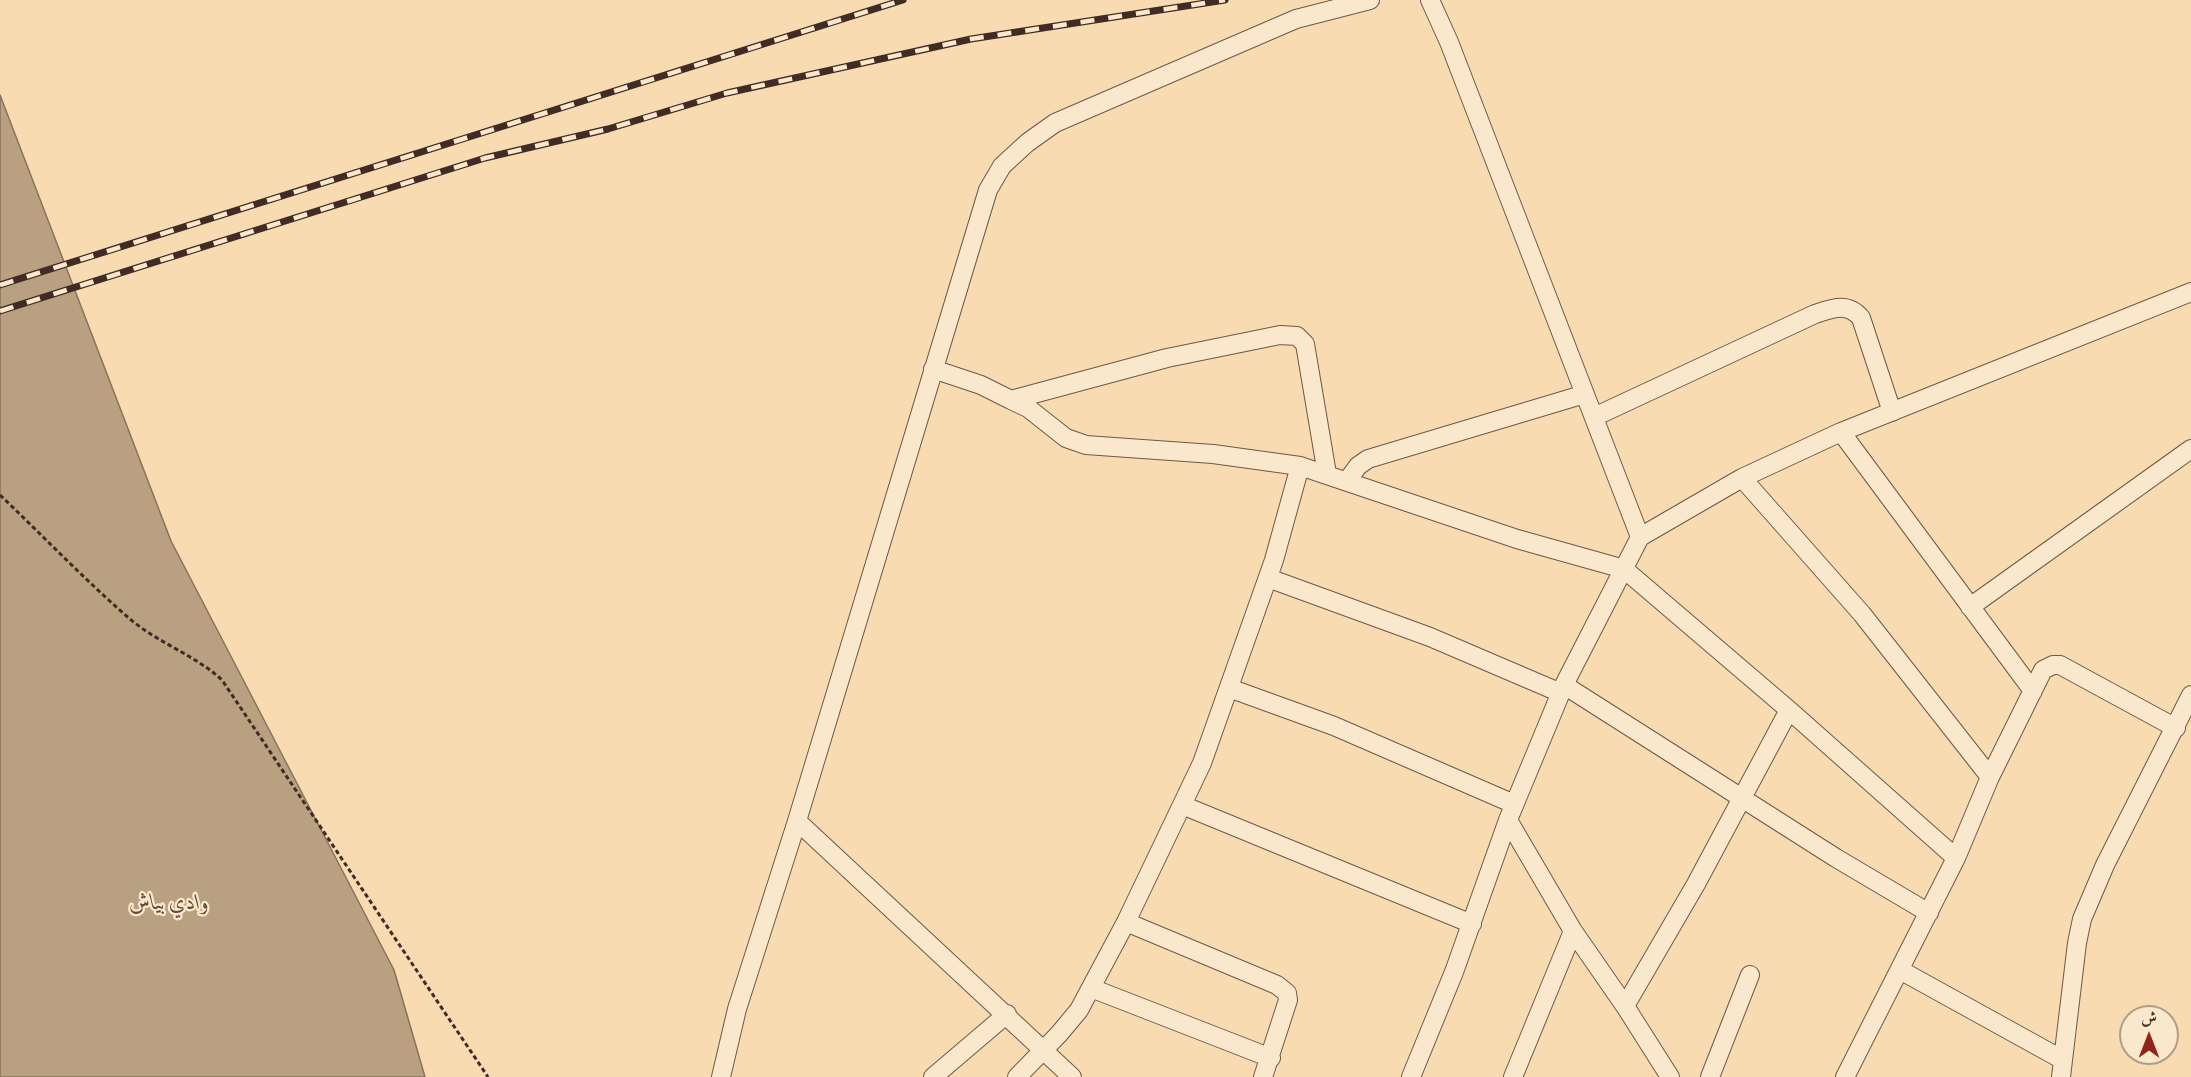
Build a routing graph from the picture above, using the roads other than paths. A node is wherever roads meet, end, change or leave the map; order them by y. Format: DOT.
graph roads {
  1 [pos="1370,0"];
  2 [pos="1430,0"];
  3 [pos="2191,292"];
  4 [pos="933,369"];
  5 [pos="1585,394"];
  6 [pos="1011,400"];
  7 [pos="1892,412"];
  8 [pos="1594,417"];
  9 [pos="1840,432"];
  10 [pos="2191,449"];
  11 [pos="1300,466"];
  12 [pos="1326,474"];
  13 [pos="1742,478"];
  14 [pos="1347,481"];
  15 [pos="1640,537"];
  16 [pos="1624,568"];
  17 [pos="1268,578"];
  18 [pos="1970,607"];
  19 [pos="1229,688"];
  20 [pos="1562,689"];
  21 [pos="2033,691"];
  22 [pos="2191,695"];
  23 [pos="1790,710"];
  24 [pos="2176,728"];
  25 [pos="1990,777"];
  26 [pos="1743,798"];
  27 [pos="1182,805"];
  28 [pos="1511,812"];
  29 [pos="797,821"];
  30 [pos="1956,858"];
  31 [pos="1929,913"];
  32 [pos="1126,922"];
  33 [pos="1472,924"];
  34 [pos="1573,931"];
  35 [pos="1900,970"];
  36 [pos="1750,975"];
  37 [pos="1091,988"];
  38 [pos="1625,1006"];
  39 [pos="1007,1014"];
  40 [pos="1042,1049"];
  41 [pos="1271,1058"];
  42 [pos="2062,1069"];
  43 [pos="1668,1076"];
  44 [pos="721,1077"];
  45 [pos="933,1077"];
  46 [pos="1017,1077"];
  47 [pos="1072,1077"];
  48 [pos="1263,1077"];
  49 [pos="1411,1077"];
  50 [pos="1514,1077"];
  51 [pos="1710,1077"];
  52 [pos="1845,1077"];
  1 -- 4 [label="street"];
  2 -- 5 [label="street"];
  3 -- 7 [label="street"];
  4 -- 6 [label="street"];
  4 -- 29 [label="street"];
  5 -- 8 [label="street"];
  5 -- 14 [label="street"];
  6 -- 11 [label="street"];
  6 -- 12 [label="street"];
  7 -- 8 [label="street"];
  7 -- 9 [label="street"];
  8 -- 15 [label="street"];
  9 -- 13 [label="street"];
  9 -- 18 [label="street"];
  10 -- 18 [label="street"];
  11 -- 12 [label="street"];
  11 -- 17 [label="street"];
  12 -- 14 [label="street"];
  13 -- 15 [label="street"];
  13 -- 25 [label="street"];
  14 -- 16 [label="street"];
  15 -- 16 [label="street"];
  16 -- 20 [label="street"];
  16 -- 23 [label="street"];
  17 -- 19 [label="street"];
  17 -- 20 [label="street"];
  18 -- 21 [label="street"];
  19 -- 27 [label="street"];
  19 -- 28 [label="street"];
  20 -- 26 [label="street"];
  20 -- 28 [label="street"];
  21 -- 24 [label="street"];
  21 -- 25 [label="street"];
  22 -- 24 [label="street"];
  23 -- 26 [label="street"];
  23 -- 30 [label="street"];
  24 -- 42 [label="street"];
  25 -- 30 [label="street"];
  26 -- 31 [label="street"];
  26 -- 38 [label="street"];
  27 -- 32 [label="street"];
  27 -- 33 [label="street"];
  28 -- 33 [label="street"];
  28 -- 34 [label="street"];
  29 -- 39 [label="street"];
  29 -- 44 [label="street"];
  30 -- 31 [label="street"];
  31 -- 35 [label="street"];
  32 -- 37 [label="street"];
  32 -- 41 [label="street"];
  33 -- 49 [label="street"];
  34 -- 38 [label="street"];
  34 -- 50 [label="street"];
  35 -- 42 [label="street"];
  35 -- 52 [label="street"];
  36 -- 51 [label="street"];
  37 -- 40 [label="street"];
  37 -- 41 [label="street"];
  38 -- 43 [label="street"];
  39 -- 40 [label="street"];
  39 -- 45 [label="street"];
  40 -- 46 [label="street"];
  40 -- 47 [label="street"];
  41 -- 48 [label="street"];
}
